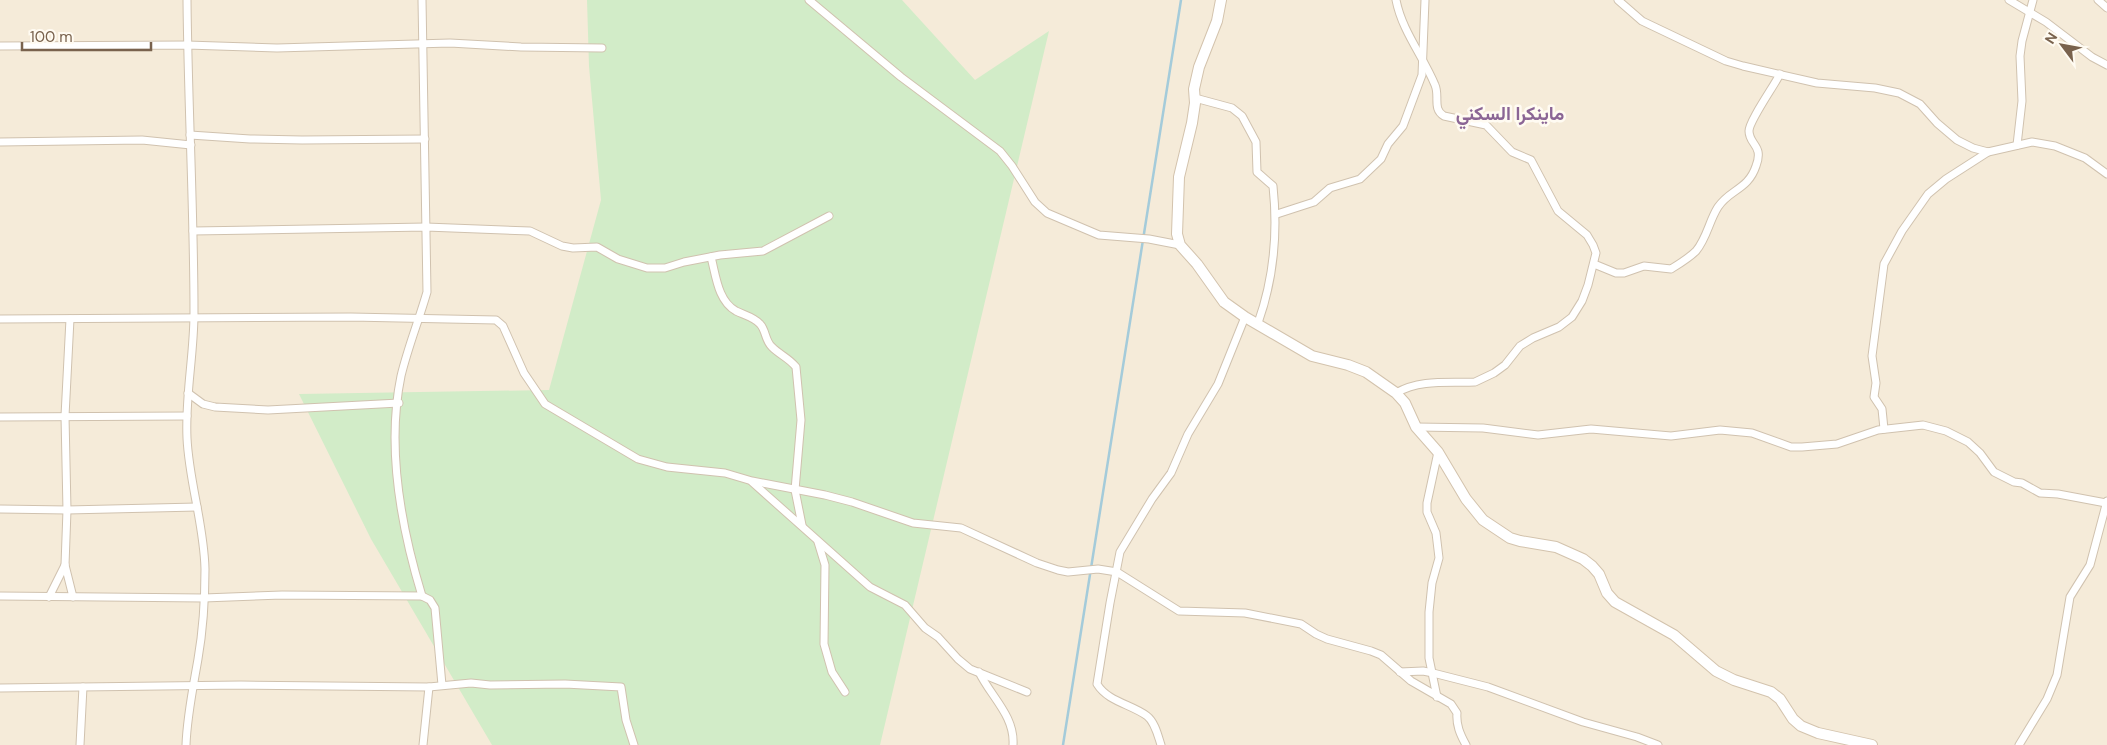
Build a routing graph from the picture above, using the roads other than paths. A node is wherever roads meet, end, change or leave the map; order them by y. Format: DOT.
graph roads {
  1 [pos="187,0"];
  2 [pos="422,0"];
  3 [pos="809,0"];
  4 [pos="1221,0"];
  5 [pos="1396,0"];
  6 [pos="1425,0"];
  7 [pos="1618,0"];
  8 [pos="2009,0"];
  9 [pos="2034,0"];
  10 [pos="2098,0"];
  11 [pos="2107,8"];
  12 [pos="2030,13"];
  13 [pos="187,45"];
  14 [pos="423,45"];
  15 [pos="0,46"];
  16 [pos="602,48"];
  17 [pos="1424,65"];
  18 [pos="2107,65"];
  19 [pos="1780,74"];
  20 [pos="1195,98"];
  21 [pos="190,135"];
  22 [pos="425,139"];
  23 [pos="0,142"];
  24 [pos="191,145"];
  25 [pos="2017,146"];
  26 [pos="1988,152"];
  27 [pos="2107,174"];
  28 [pos="1276,214"];
  29 [pos="829,216"];
  30 [pos="426,227"];
  31 [pos="194,231"];
  32 [pos="1180,245"];
  33 [pos="711,257"];
  34 [pos="1594,264"];
  35 [pos="194,317"];
  36 [pos="1246,317"];
  37 [pos="0,318"];
  38 [pos="70,319"];
  39 [pos="419,320"];
  40 [pos="1258,323"];
  41 [pos="1396,393"];
  42 [pos="188,394"];
  43 [pos="399,403"];
  44 [pos="66,416"];
  45 [pos="187,416"];
  46 [pos="0,417"];
  47 [pos="1416,426"];
  48 [pos="1884,430"];
  49 [pos="1438,452"];
  50 [pos="752,481"];
  51 [pos="795,490"];
  52 [pos="2107,502"];
  53 [pos="197,507"];
  54 [pos="0,509"];
  55 [pos="67,510"];
  56 [pos="802,525"];
  57 [pos="818,540"];
  58 [pos="64,565"];
  59 [pos="1117,572"];
  60 [pos="0,596"];
  61 [pos="422,596"];
  62 [pos="49,597"];
  63 [pos="73,597"];
  64 [pos="204,598"];
  65 [pos="979,672"];
  66 [pos="1400,672"];
  67 [pos="1433,673"];
  68 [pos="192,686"];
  69 [pos="442,686"];
  70 [pos="83,687"];
  71 [pos="428,687"];
  72 [pos="0,688"];
  73 [pos="846,692"];
  74 [pos="1027,692"];
  75 [pos="1437,697"];
  76 [pos="82,744"];
  77 [pos="186,745"];
  78 [pos="423,745"];
  79 [pos="634,745"];
  80 [pos="1013,745"];
  81 [pos="1161,745"];
  82 [pos="1466,745"];
  83 [pos="1658,745"];
  84 [pos="1872,745"];
  85 [pos="2019,745"];
  1 -- 13 [label="street"];
  2 -- 14 [label="street"];
  3 -- 32 [label="street"];
  4 -- 20 [label="street"];
  5 -- 17 [label="street"];
  6 -- 17 [label="street"];
  7 -- 19 [label="street"];
  8 -- 12 [label="street"];
  9 -- 12 [label="street"];
  10 -- 11 [label="street"];
  12 -- 18 [label="street"];
  12 -- 25 [label="street"];
  13 -- 14 [label="street"];
  13 -- 15 [label="street"];
  13 -- 21 [label="street"];
  14 -- 16 [label="street"];
  14 -- 22 [label="street"];
  17 -- 28 [label="street"];
  17 -- 34 [label="street"];
  19 -- 26 [label="street"];
  19 -- 34 [label="street"];
  20 -- 28 [label="street"];
  20 -- 32 [label="street"];
  21 -- 22 [label="street"];
  21 -- 24 [label="street"];
  22 -- 30 [label="street"];
  23 -- 24 [label="street"];
  24 -- 31 [label="street"];
  25 -- 26 [label="street"];
  25 -- 27 [label="street"];
  26 -- 48 [label="street"];
  28 -- 40 [label="street"];
  29 -- 33 [label="street"];
  30 -- 31 [label="street"];
  30 -- 33 [label="street"];
  30 -- 39 [label="street"];
  31 -- 35 [label="street"];
  32 -- 36 [label="street"];
  33 -- 51 [label="street"];
  34 -- 41 [label="street"];
  35 -- 38 [label="street"];
  35 -- 39 [label="street"];
  35 -- 42 [label="street"];
  36 -- 40 [label="street"];
  36 -- 59 [label="street"];
  37 -- 38 [label="street"];
  38 -- 44 [label="street"];
  39 -- 43 [label="street"];
  39 -- 50 [label="street"];
  40 -- 41 [label="street"];
  41 -- 47 [label="street"];
  42 -- 43 [label="street"];
  42 -- 45 [label="street"];
  43 -- 61 [label="street"];
  44 -- 45 [label="street"];
  44 -- 46 [label="street"];
  44 -- 55 [label="street"];
  45 -- 53 [label="street"];
  47 -- 48 [label="street"];
  47 -- 49 [label="street"];
  48 -- 52 [label="street"];
  49 -- 67 [label="street"];
  49 -- 84 [label="street"];
  50 -- 51 [label="street"];
  50 -- 56 [label="street"];
  51 -- 56 [label="street"];
  51 -- 59 [label="street"];
  52 -- 85 [label="street"];
  53 -- 55 [label="street"];
  53 -- 64 [label="street"];
  54 -- 55 [label="street"];
  55 -- 58 [label="street"];
  56 -- 57 [label="street"];
  57 -- 65 [label="street"];
  57 -- 73 [label="street"];
  58 -- 62 [label="street"];
  58 -- 63 [label="street"];
  59 -- 66 [label="street"];
  59 -- 81 [label="street"];
  60 -- 62 [label="street"];
  61 -- 64 [label="street"];
  61 -- 69 [label="street"];
  62 -- 63 [label="street"];
  63 -- 64 [label="street"];
  64 -- 68 [label="street"];
  65 -- 74 [label="street"];
  65 -- 80 [label="street"];
  66 -- 67 [label="street"];
  66 -- 75 [label="street"];
  67 -- 75 [label="street"];
  67 -- 83 [label="street"];
  68 -- 70 [label="street"];
  68 -- 71 [label="street"];
  68 -- 77 [label="street"];
  69 -- 71 [label="street"];
  69 -- 79 [label="street"];
  70 -- 72 [label="street"];
  70 -- 76 [label="street"];
  71 -- 78 [label="street"];
  75 -- 82 [label="street"];
}
